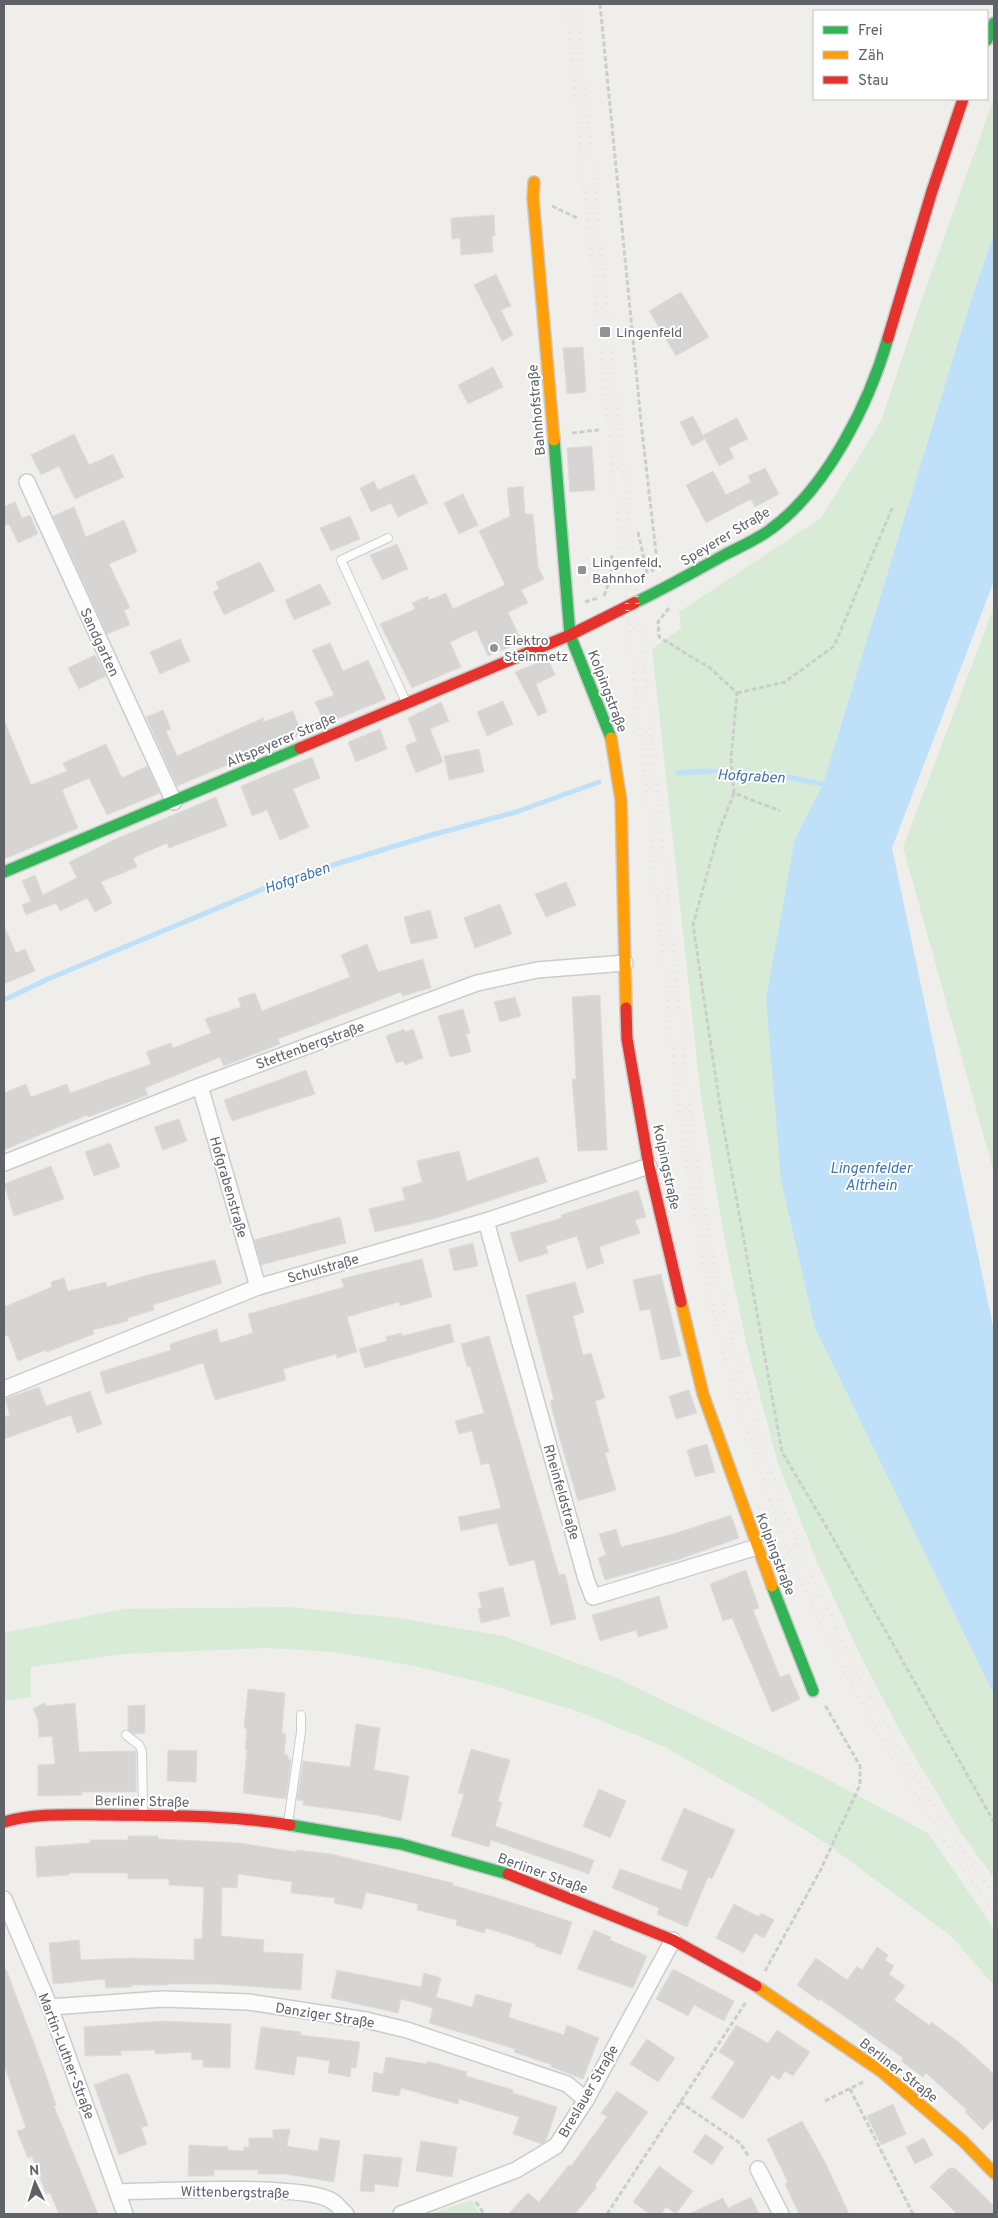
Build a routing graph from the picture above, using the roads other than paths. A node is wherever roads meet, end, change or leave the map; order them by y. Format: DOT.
graph roads {
  1 [pos="994,23"];
  2 [pos="988,38"];
  3 [pos="963,100"];
  4 [pos="534,182"];
  5 [pos="27,482"];
  6 [pos="388,538"];
  7 [pos="570,635"];
  8 [pos="407,704"];
  9 [pos="174,802"];
  10 [pos="4,872"];
  11 [pos="625,963"];
  12 [pos="200,1086"];
  13 [pos="4,1163"];
  14 [pos="649,1166"];
  15 [pos="486,1221"];
  16 [pos="258,1287"];
  17 [pos="4,1388"];
  18 [pos="757,1547"];
  19 [pos="813,1692"];
  20 [pos="301,1715"];
  21 [pos="126,1736"];
  22 [pos="144,1816"];
  23 [pos="4,1822"];
  24 [pos="288,1825"];
  25 [pos="4,1899"];
  26 [pos="672,1940"];
  27 [pos="50,2007"];
  28 [pos="586,2100"];
  29 [pos="758,2169"];
  30 [pos="994,2173"];
  31 [pos="117,2192"];
  32 [pos="125,2214"];
  33 [pos="346,2214"];
  34 [pos="401,2214"];
  35 [pos="780,2214"];
  1 -- 2 [label="street"];
  3 -- 7 [label="street, Speyerer Straße"];
  4 -- 7 [label="street, Bahnhofstraße"];
  5 -- 9 [label="street, Sandgarten"];
  6 -- 8 [label="lane"];
  7 -- 8 [label="street, Altspeyerer Straße"];
  7 -- 11 [label="street, Kolpingstraße"];
  8 -- 9 [label="street, Altspeyerer Straße"];
  9 -- 10 [label="street, Altspeyerer Straße"];
  11 -- 12 [label="street, Stettenbergstraße"];
  11 -- 14 [label="street, Kolpingstraße"];
  12 -- 13 [label="street, Stettenbergstraße"];
  12 -- 16 [label="street, Hofgrabenstraße"];
  14 -- 15 [label="street, Schulstraße"];
  14 -- 18 [label="street, Kolpingstraße"];
  15 -- 16 [label="street, Schulstraße"];
  15 -- 18 [label="street, Rheinfeldstraße"];
  16 -- 17 [label="street, Schulstraße"];
  18 -- 19 [label="street, Kolpingstraße"];
  20 -- 24 [label="lane"];
  21 -- 22 [label="lane"];
  22 -- 23 [label="street, Berliner Straße"];
  22 -- 24 [label="street, Berliner Straße"];
  24 -- 26 [label="street, Berliner Straße"];
  25 -- 27 [label="street, Martin-Luther-Straße"];
  26 -- 28 [label="street, Breslauer Straße"];
  26 -- 30 [label="street, Berliner Straße"];
  27 -- 28 [label="street, Danziger Straße"];
  27 -- 31 [label="street, Martin-Luther-Straße"];
  28 -- 34 [label="street, Breslauer Straße"];
  29 -- 35 [label="street"];
  31 -- 32 [label="street, Martin-Luther-Straße"];
  31 -- 33 [label="street, Wittenbergstraße"];
}
